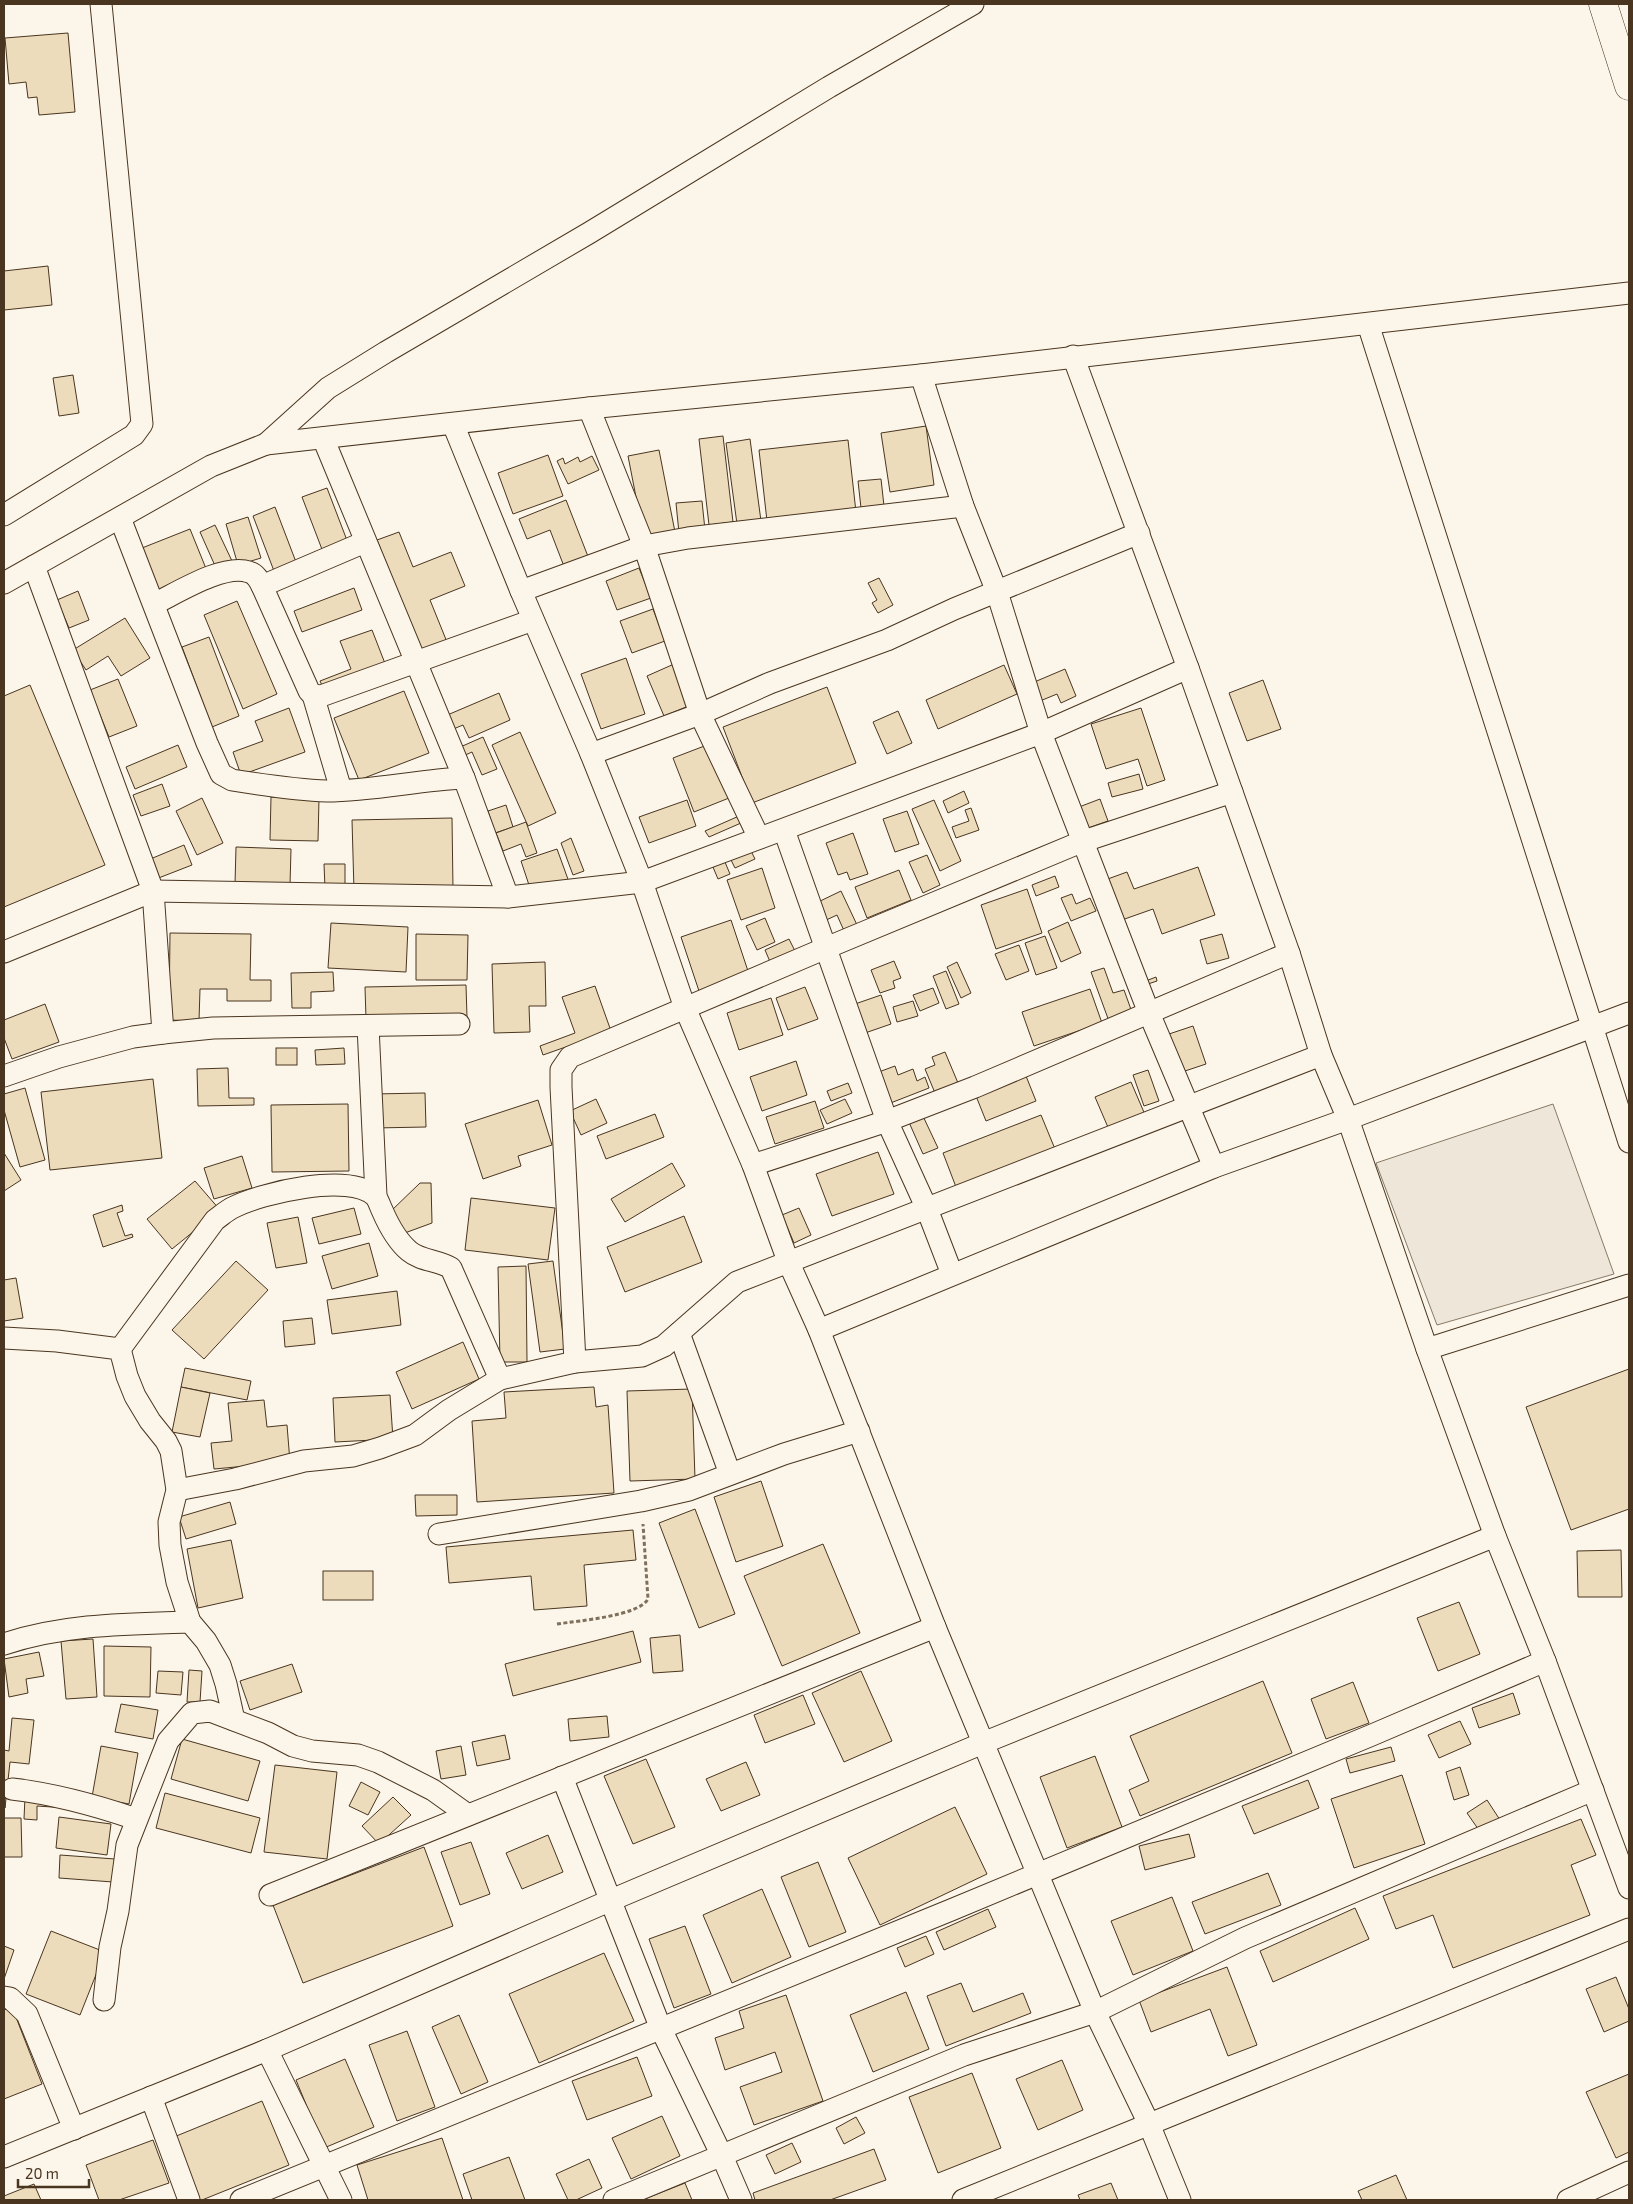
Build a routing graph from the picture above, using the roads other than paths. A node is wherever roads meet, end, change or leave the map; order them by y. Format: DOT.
graph roads {
  1 [pos="100,4"];
  2 [pos="973,4"];
  3 [pos="1603,4"];
  4 [pos="1629,86"];
  5 [pos="1629,293"];
  6 [pos="1368,324"];
  7 [pos="1073,356"];
  8 [pos="921,376"];
  9 [pos="589,408"];
  10 [pos="453,424"];
  11 [pos="323,438"];
  12 [pos="266,444"];
  13 [pos="963,506"];
  14 [pos="4,515"];
  15 [pos="120,518"];
  16 [pos="1139,533"];
  17 [pos="366,542"];
  18 [pos="644,546"];
  19 [pos="34,566"];
  20 [pos="4,583"];
  21 [pos="262,586"];
  22 [pos="521,591"];
  23 [pos="998,592"];
  24 [pos="154,604"];
  25 [pos="533,620"];
  26 [pos="414,663"];
  27 [pos="1188,668"];
  28 [pos="313,695"];
  29 [pos="700,714"];
  30 [pos="1041,733"];
  31 [pos="591,754"];
  32 [pos="464,778"];
  33 [pos="341,790"];
  34 [pos="1232,792"];
  35 [pos="784,830"];
  36 [pos="759,838"];
  37 [pos="1082,842"];
  38 [pos="642,882"];
  39 [pos="153,891"];
  40 [pos="508,897"];
  41 [pos="826,948"];
  42 [pos="4,952"];
  43 [pos="1290,953"];
  44 [pos="685,1008"];
  45 [pos="1629,1013"];
  46 [pos="1149,1014"];
  47 [pos="459,1024"];
  48 [pos="368,1026"];
  49 [pos="1594,1028"];
  50 [pos="163,1033"];
  51 [pos="1321,1055"];
  52 [pos="4,1076"];
  53 [pos="1188,1107"];
  54 [pos="1348,1119"];
  55 [pos="887,1121"];
  56 [pos="1629,1142"];
  57 [pos="752,1165"];
  58 [pos="1214,1167"];
  59 [pos="376,1196"];
  60 [pos="927,1209"];
  61 [pos="788,1261"];
  62 [pos="952,1274"];
  63 [pos="1629,1285"];
  64 [pos="819,1330"];
  65 [pos="679,1333"];
  66 [pos="4,1338"];
  67 [pos="120,1348"];
  68 [pos="1427,1349"];
  69 [pos="576,1362"];
  70 [pos="500,1379"];
  71 [pos="859,1430"];
  72 [pos="730,1474"];
  73 [pos="177,1490"];
  74 [pos="439,1534"];
  75 [pos="1495,1536"];
  76 [pos="190,1622"];
  77 [pos="935,1627"];
  78 [pos="4,1644"];
  79 [pos="1545,1661"];
  80 [pos="234,1720"];
  81 [pos="983,1743"];
  82 [pos="562,1777"];
  83 [pos="12,1789"];
  84 [pos="1593,1790"];
  85 [pos="468,1816"];
  86 [pos="136,1819"];
  87 [pos="1038,1874"];
  88 [pos="1629,1888"];
  89 [pos="270,1895"];
  90 [pos="609,1901"];
  91 [pos="1629,1929"];
  92 [pos="4,1996"];
  93 [pos="104,2000"];
  94 [pos="1095,2012"];
  95 [pos="661,2028"];
  96 [pos="267,2050"];
  97 [pos="151,2097"];
  98 [pos="1149,2124"];
  99 [pos="74,2129"];
  100 [pos="722,2156"];
  101 [pos="4,2157"];
  102 [pos="324,2166"];
  103 [pos="1629,2172"];
  104 [pos="189,2200"];
  105 [pos="241,2200"];
  106 [pos="341,2200"];
  107 [pos="614,2200"];
  108 [pos="740,2200"];
  109 [pos="963,2200"];
  110 [pos="1180,2200"];
  111 [pos="1568,2200"];
  1 -- 14 [label="street"];
  2 -- 12 [label="street"];
  3 -- 4 [label="street"];
  5 -- 6 [label="street"];
  6 -- 7 [label="street"];
  6 -- 49 [label="street"];
  7 -- 8 [label="street"];
  7 -- 16 [label="street"];
  8 -- 9 [label="street"];
  8 -- 13 [label="street"];
  9 -- 10 [label="street"];
  9 -- 18 [label="street"];
  10 -- 11 [label="street"];
  10 -- 22 [label="street"];
  11 -- 12 [label="street"];
  11 -- 17 [label="street"];
  12 -- 15 [label="street"];
  13 -- 18 [label="street"];
  13 -- 23 [label="street"];
  15 -- 19 [label="street"];
  15 -- 24 [label="street"];
  16 -- 23 [label="street"];
  16 -- 27 [label="street"];
  17 -- 21 [label="street"];
  17 -- 26 [label="street"];
  18 -- 22 [label="street"];
  18 -- 29 [label="street"];
  19 -- 20 [label="street"];
  19 -- 39 [label="street"];
  21 -- 24 [label="street"];
  21 -- 28 [label="street"];
  22 -- 25 [label="street"];
  23 -- 29 [label="street"];
  23 -- 30 [label="street"];
  24 -- 33 [label="street"];
  25 -- 26 [label="street"];
  25 -- 31 [label="street"];
  26 -- 28 [label="street"];
  26 -- 32 [label="street"];
  27 -- 30 [label="street"];
  27 -- 34 [label="street"];
  28 -- 33 [label="street"];
  29 -- 31 [label="street"];
  29 -- 36 [label="street"];
  30 -- 35 [label="street"];
  30 -- 37 [label="street"];
  31 -- 38 [label="street"];
  32 -- 33 [label="street"];
  32 -- 40 [label="street"];
  34 -- 37 [label="street"];
  34 -- 43 [label="street"];
  35 -- 36 [label="street"];
  35 -- 41 [label="street"];
  36 -- 38 [label="street"];
  37 -- 41 [label="street"];
  37 -- 46 [label="street"];
  38 -- 40 [label="street"];
  38 -- 44 [label="street"];
  39 -- 40 [label="street"];
  39 -- 42 [label="street"];
  39 -- 50 [label="street"];
  41 -- 44 [label="street"];
  41 -- 55 [label="street"];
  43 -- 46 [label="street"];
  43 -- 51 [label="street"];
  44 -- 57 [label="street"];
  44 -- 69 [label="street"];
  45 -- 49 [label="street"];
  46 -- 53 [label="street"];
  46 -- 55 [label="street"];
  47 -- 48 [label="street"];
  48 -- 50 [label="street"];
  48 -- 59 [label="street"];
  49 -- 54 [label="street"];
  49 -- 56 [label="street"];
  50 -- 52 [label="street"];
  51 -- 53 [label="street"];
  51 -- 54 [label="street"];
  53 -- 58 [label="street"];
  53 -- 60 [label="street"];
  54 -- 58 [label="street"];
  54 -- 68 [label="street"];
  55 -- 57 [label="street"];
  55 -- 60 [label="street"];
  57 -- 61 [label="street"];
  58 -- 62 [label="street"];
  59 -- 67 [label="street"];
  59 -- 70 [label="street"];
  60 -- 61 [label="street"];
  60 -- 62 [label="street"];
  61 -- 64 [label="street"];
  61 -- 65 [label="street"];
  62 -- 64 [label="street"];
  63 -- 68 [label="street"];
  64 -- 71 [label="street"];
  65 -- 69 [label="street"];
  65 -- 72 [label="street"];
  66 -- 67 [label="street"];
  67 -- 73 [label="street"];
  68 -- 75 [label="street"];
  69 -- 70 [label="street"];
  70 -- 73 [label="street"];
  71 -- 72 [label="street"];
  71 -- 77 [label="street"];
  72 -- 74 [label="street"];
  73 -- 76 [label="street"];
  75 -- 79 [label="street"];
  75 -- 81 [label="street"];
  76 -- 78 [label="street"];
  76 -- 80 [label="street"];
  77 -- 81 [label="street"];
  77 -- 82 [label="street"];
  79 -- 84 [label="street"];
  79 -- 87 [label="street"];
  80 -- 85 [label="street"];
  80 -- 86 [label="street"];
  81 -- 87 [label="street"];
  81 -- 90 [label="street"];
  82 -- 85 [label="street"];
  82 -- 90 [label="street"];
  83 -- 86 [label="street"];
  84 -- 88 [label="street"];
  84 -- 94 [label="street"];
  85 -- 89 [label="street"];
  86 -- 93 [label="street"];
  87 -- 94 [label="street"];
  87 -- 95 [label="street"];
  90 -- 95 [label="street"];
  90 -- 96 [label="street"];
  91 -- 98 [label="street"];
  92 -- 99 [label="street"];
  94 -- 98 [label="street"];
  94 -- 100 [label="street"];
  95 -- 100 [label="street"];
  95 -- 102 [label="street"];
  96 -- 97 [label="street"];
  96 -- 102 [label="street"];
  97 -- 99 [label="street"];
  97 -- 104 [label="street"];
  98 -- 109 [label="street"];
  98 -- 110 [label="street"];
  99 -- 101 [label="street"];
  100 -- 107 [label="street"];
  100 -- 108 [label="street"];
  102 -- 105 [label="street"];
  102 -- 106 [label="street"];
  103 -- 111 [label="street"];
}
